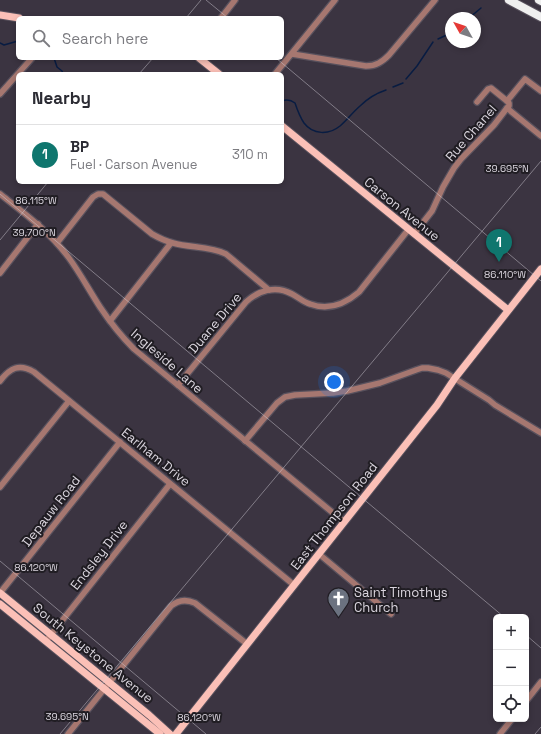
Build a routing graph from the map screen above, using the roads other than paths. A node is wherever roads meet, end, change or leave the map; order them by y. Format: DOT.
graph roads {
  1 [pos="235,0"];
  2 [pos="335,0"];
  3 [pos="435,0"];
  4 [pos="509,0"];
  5 [pos="0,15"];
  6 [pos="223,16"];
  7 [pos="541,17"];
  8 [pos="16,18"];
  9 [pos="292,54"];
  10 [pos="30,60"];
  11 [pos="202,60"];
  12 [pos="20,72"];
  13 [pos="216,72"];
  14 [pos="277,72"];
  15 [pos="16,76"];
  16 [pos="541,91"];
  17 [pos="0,94"];
  18 [pos="507,101"];
  19 [pos="477,102"];
  20 [pos="507,108"];
  21 [pos="284,128"];
  22 [pos="541,136"];
  23 [pos="0,194"];
  24 [pos="38,224"];
  25 [pos="411,232"];
  26 [pos="56,243"];
  27 [pos="171,243"];
  28 [pos="541,269"];
  29 [pos="0,273"];
  30 [pos="269,290"];
  31 [pos="508,310"];
  32 [pos="110,321"];
  33 [pos="455,378"];
  34 [pos="0,381"];
  35 [pos="178,385"];
  36 [pos="68,401"];
  37 [pos="541,433"];
  38 [pos="246,441"];
  39 [pos="120,442"];
  40 [pos="170,484"];
  41 [pos="0,487"];
  42 [pos="344,522"];
  43 [pos="319,554"];
  44 [pos="294,584"];
  45 [pos="0,593"];
  46 [pos="0,604"];
  47 [pos="391,614"];
  48 [pos="51,634"];
  49 [pos="46,641"];
  50 [pos="247,644"];
  51 [pos="110,682"];
  52 [pos="541,682"];
  53 [pos="105,688"];
  54 [pos="529,697"];
  55 [pos="510,722"];
  56 [pos="68,734"];
  57 [pos="160,734"];
  58 [pos="170,734"];
  59 [pos="176,734"];
  60 [pos="500,734"];
  1 -- 6 [label="street"];
  2 -- 9 [label="street"];
  3 -- 9 [label="street"];
  4 -- 7 [label="highway"];
  5 -- 8 [label="main road"];
  9 -- 14 [label="street"];
  10 -- 12 [label="street"];
  11 -- 13 [label="main road"];
  15 -- 17 [label="street"];
  16 -- 18 [label="street"];
  18 -- 19 [label="street"];
  18 -- 20 [label="street"];
  20 -- 22 [label="street"];
  20 -- 25 [label="street, Rue Chanel"];
  21 -- 25 [label="main road, Carson Avenue"];
  23 -- 24 [label="street, Ingleside Lane"];
  24 -- 26 [label="street, Ingleside Lane"];
  24 -- 29 [label="street"];
  25 -- 30 [label="street"];
  25 -- 31 [label="main road, Carson Avenue"];
  26 -- 27 [label="street"];
  26 -- 32 [label="street, Ingleside Lane"];
  27 -- 30 [label="street"];
  27 -- 32 [label="street"];
  28 -- 31 [label="main road, East Thompson Road"];
  30 -- 35 [label="street, Duane Drive"];
  31 -- 33 [label="main road, East Thompson Road"];
  32 -- 35 [label="street, Ingleside Lane"];
  33 -- 37 [label="street"];
  33 -- 38 [label="street"];
  33 -- 42 [label="main road, East Thompson Road"];
  34 -- 36 [label="street, Earlham Drive"];
  35 -- 38 [label="street, Ingleside Lane"];
  36 -- 39 [label="street, Earlham Drive"];
  36 -- 41 [label="street"];
  38 -- 42 [label="street, Ingleside Lane"];
  39 -- 40 [label="street, Earlham Drive"];
  39 -- 45 [label="street, Depauw Road"];
  40 -- 44 [label="street, Earlham Drive"];
  40 -- 48 [label="street, Endsley Drive"];
  42 -- 43 [label="main road, East Thompson Road"];
  43 -- 44 [label="main road, East Thompson Road"];
  43 -- 47 [label="street"];
  44 -- 50 [label="main road, East Thompson Road"];
  45 -- 48 [label="main road, South Keystone Avenue"];
  46 -- 49 [label="main road, South Keystone Avenue"];
  48 -- 49 [label="street, Endsley Drive"];
  48 -- 51 [label="main road, South Keystone Avenue"];
  49 -- 53 [label="main road, South Keystone Avenue"];
  50 -- 51 [label="street"];
  50 -- 59 [label="main road, East Thompson Road"];
  51 -- 53 [label="street"];
  51 -- 58 [label="main road, South Keystone Avenue"];
  52 -- 54 [label="street"];
  53 -- 56 [label="street"];
  53 -- 57 [label="main road, South Keystone Avenue"];
  55 -- 60 [label="street"];
}
